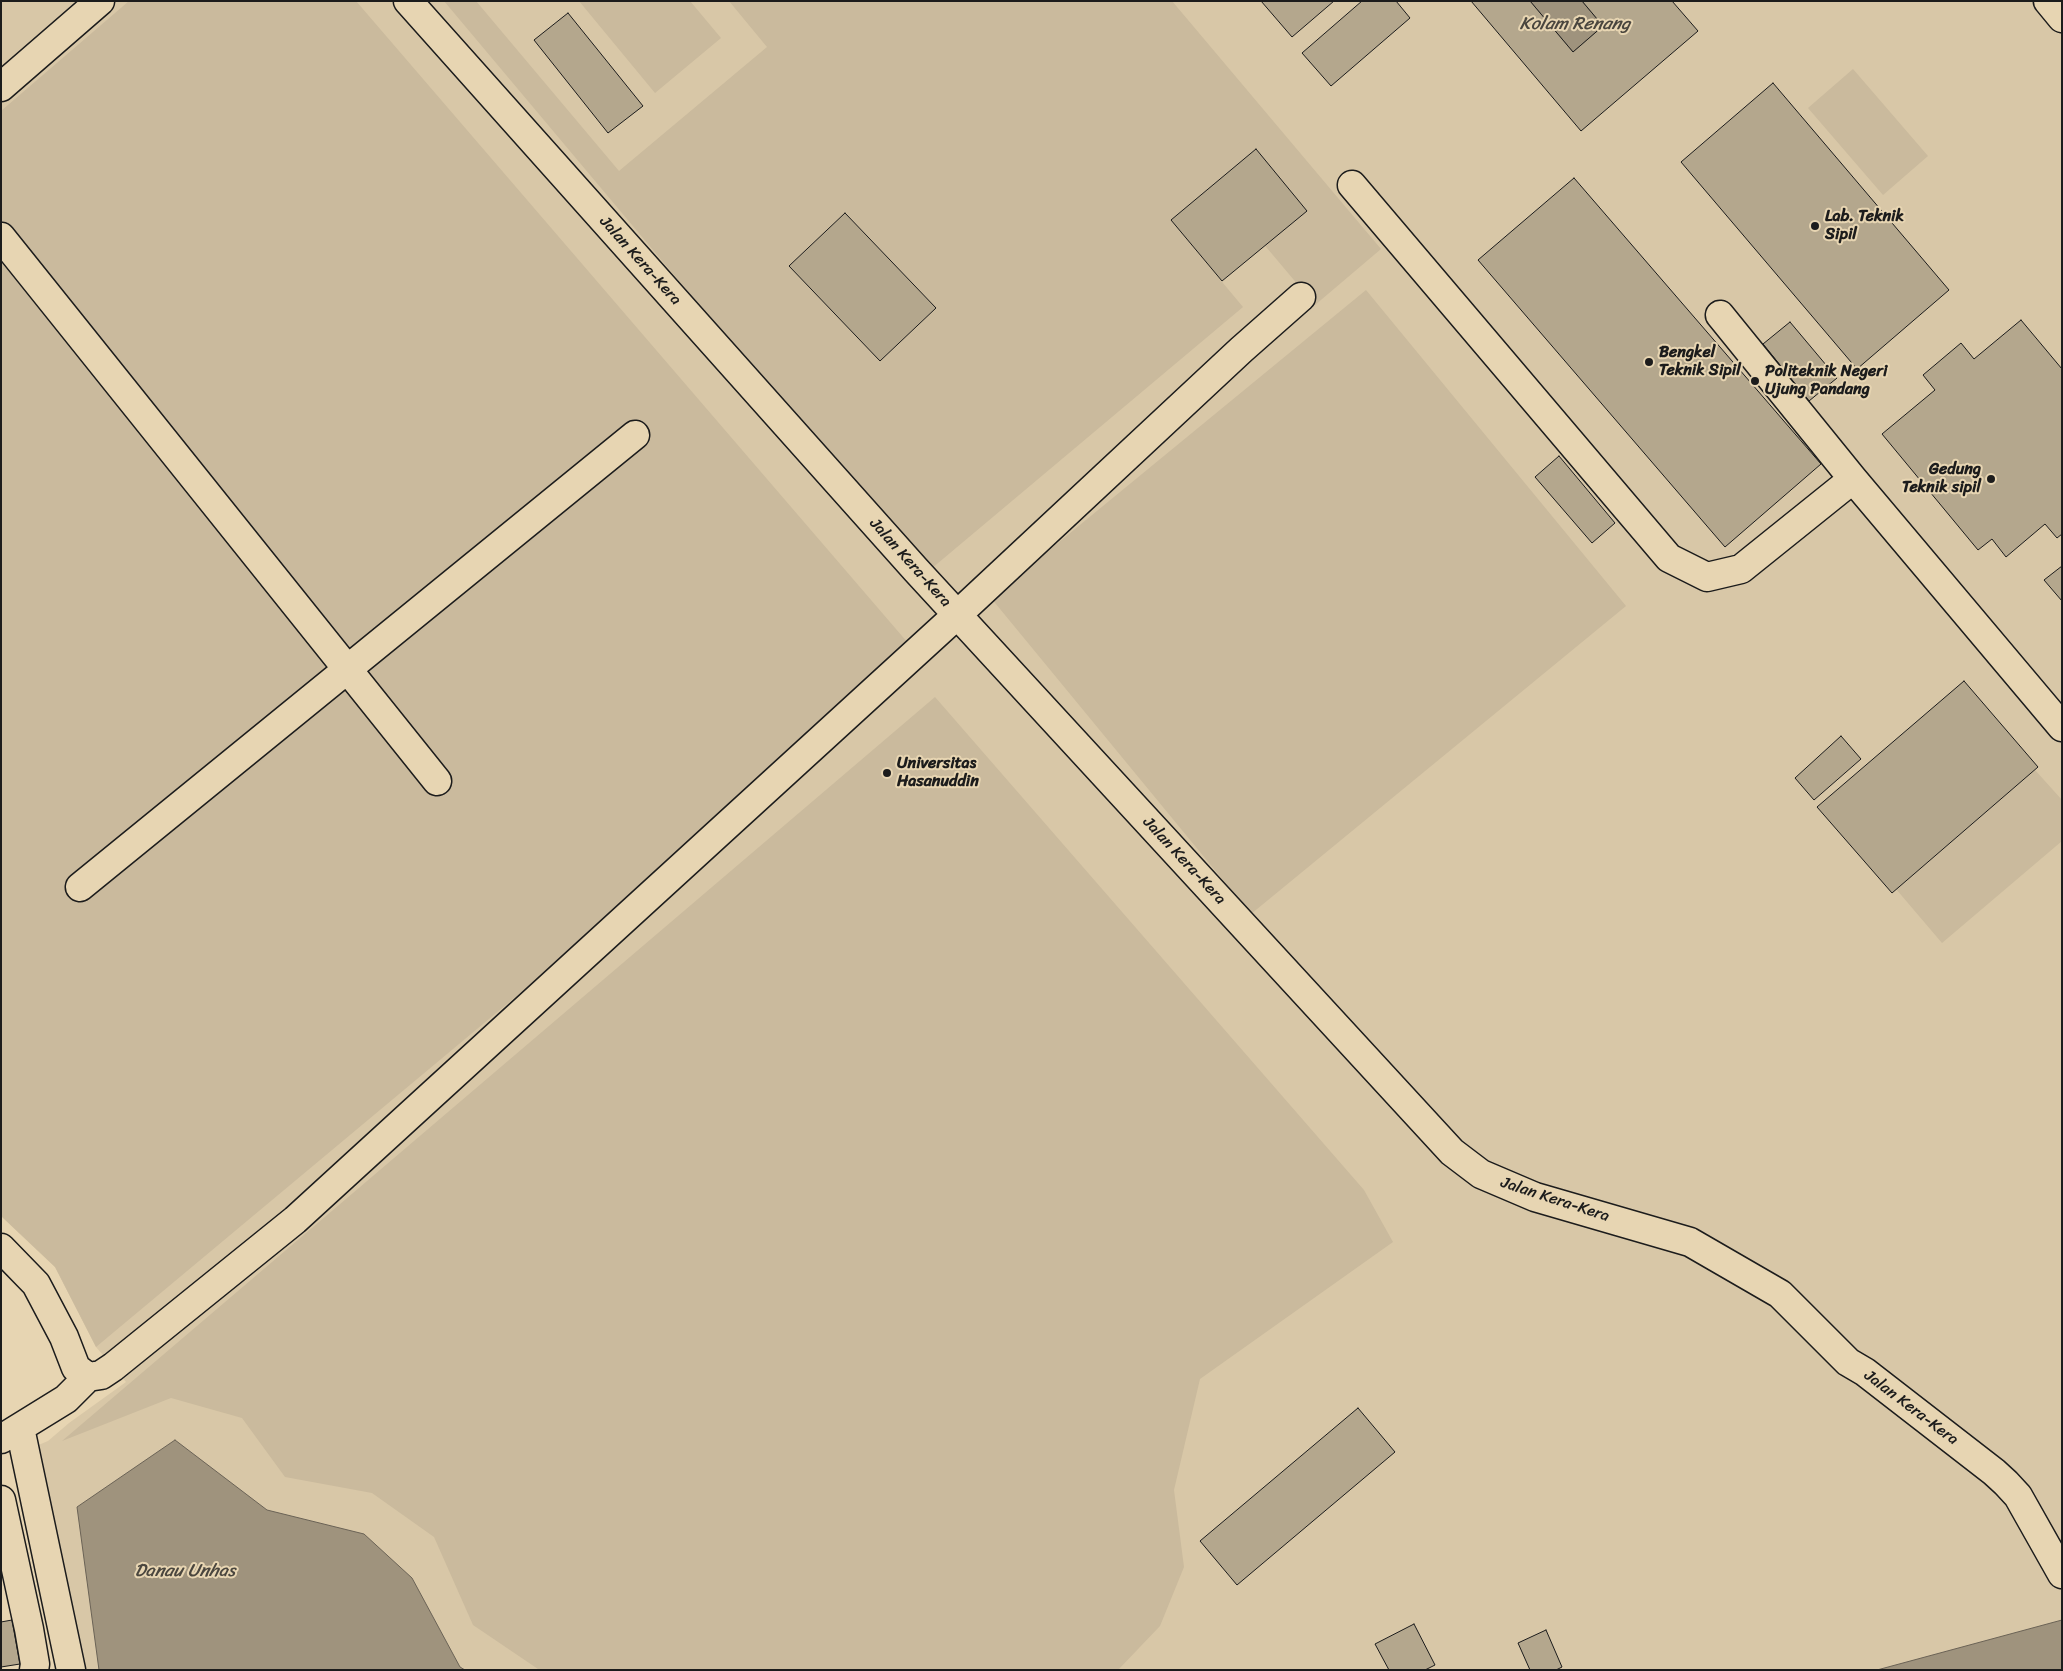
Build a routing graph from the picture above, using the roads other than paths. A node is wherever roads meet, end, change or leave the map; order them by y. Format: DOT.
graph roads {
  1 [pos="100,1"];
  2 [pos="408,1"];
  3 [pos="2048,1"];
  4 [pos="2062,18"];
  5 [pos="1,88"];
  6 [pos="1352,185"];
  7 [pos="1,237"];
  8 [pos="1301,296"];
  9 [pos="1720,315"];
  10 [pos="635,435"];
  11 [pos="1853,479"];
  12 [pos="957,615"];
  13 [pos="348,669"];
  14 [pos="2062,727"];
  15 [pos="437,781"];
  16 [pos="80,887"];
  17 [pos="1,1248"];
  18 [pos="88,1377"];
  19 [pos="11,1434"];
  20 [pos="1,1500"];
  21 [pos="2062,1574"];
  22 [pos="34,1670"];
  23 [pos="71,1670"];
  1 -- 5 [label="street"];
  2 -- 12 [label="street, Jalan Kera-Kera"];
  3 -- 4 [label="street"];
  6 -- 11 [label="street"];
  7 -- 13 [label="street"];
  8 -- 12 [label="street"];
  9 -- 11 [label="street"];
  10 -- 13 [label="street"];
  11 -- 14 [label="street"];
  12 -- 18 [label="street"];
  12 -- 21 [label="street, Jalan Kera-Kera"];
  13 -- 15 [label="street"];
  13 -- 16 [label="street"];
  17 -- 18 [label="street"];
  18 -- 19 [label="street"];
  19 -- 23 [label="street"];
  20 -- 22 [label="street"];
}
